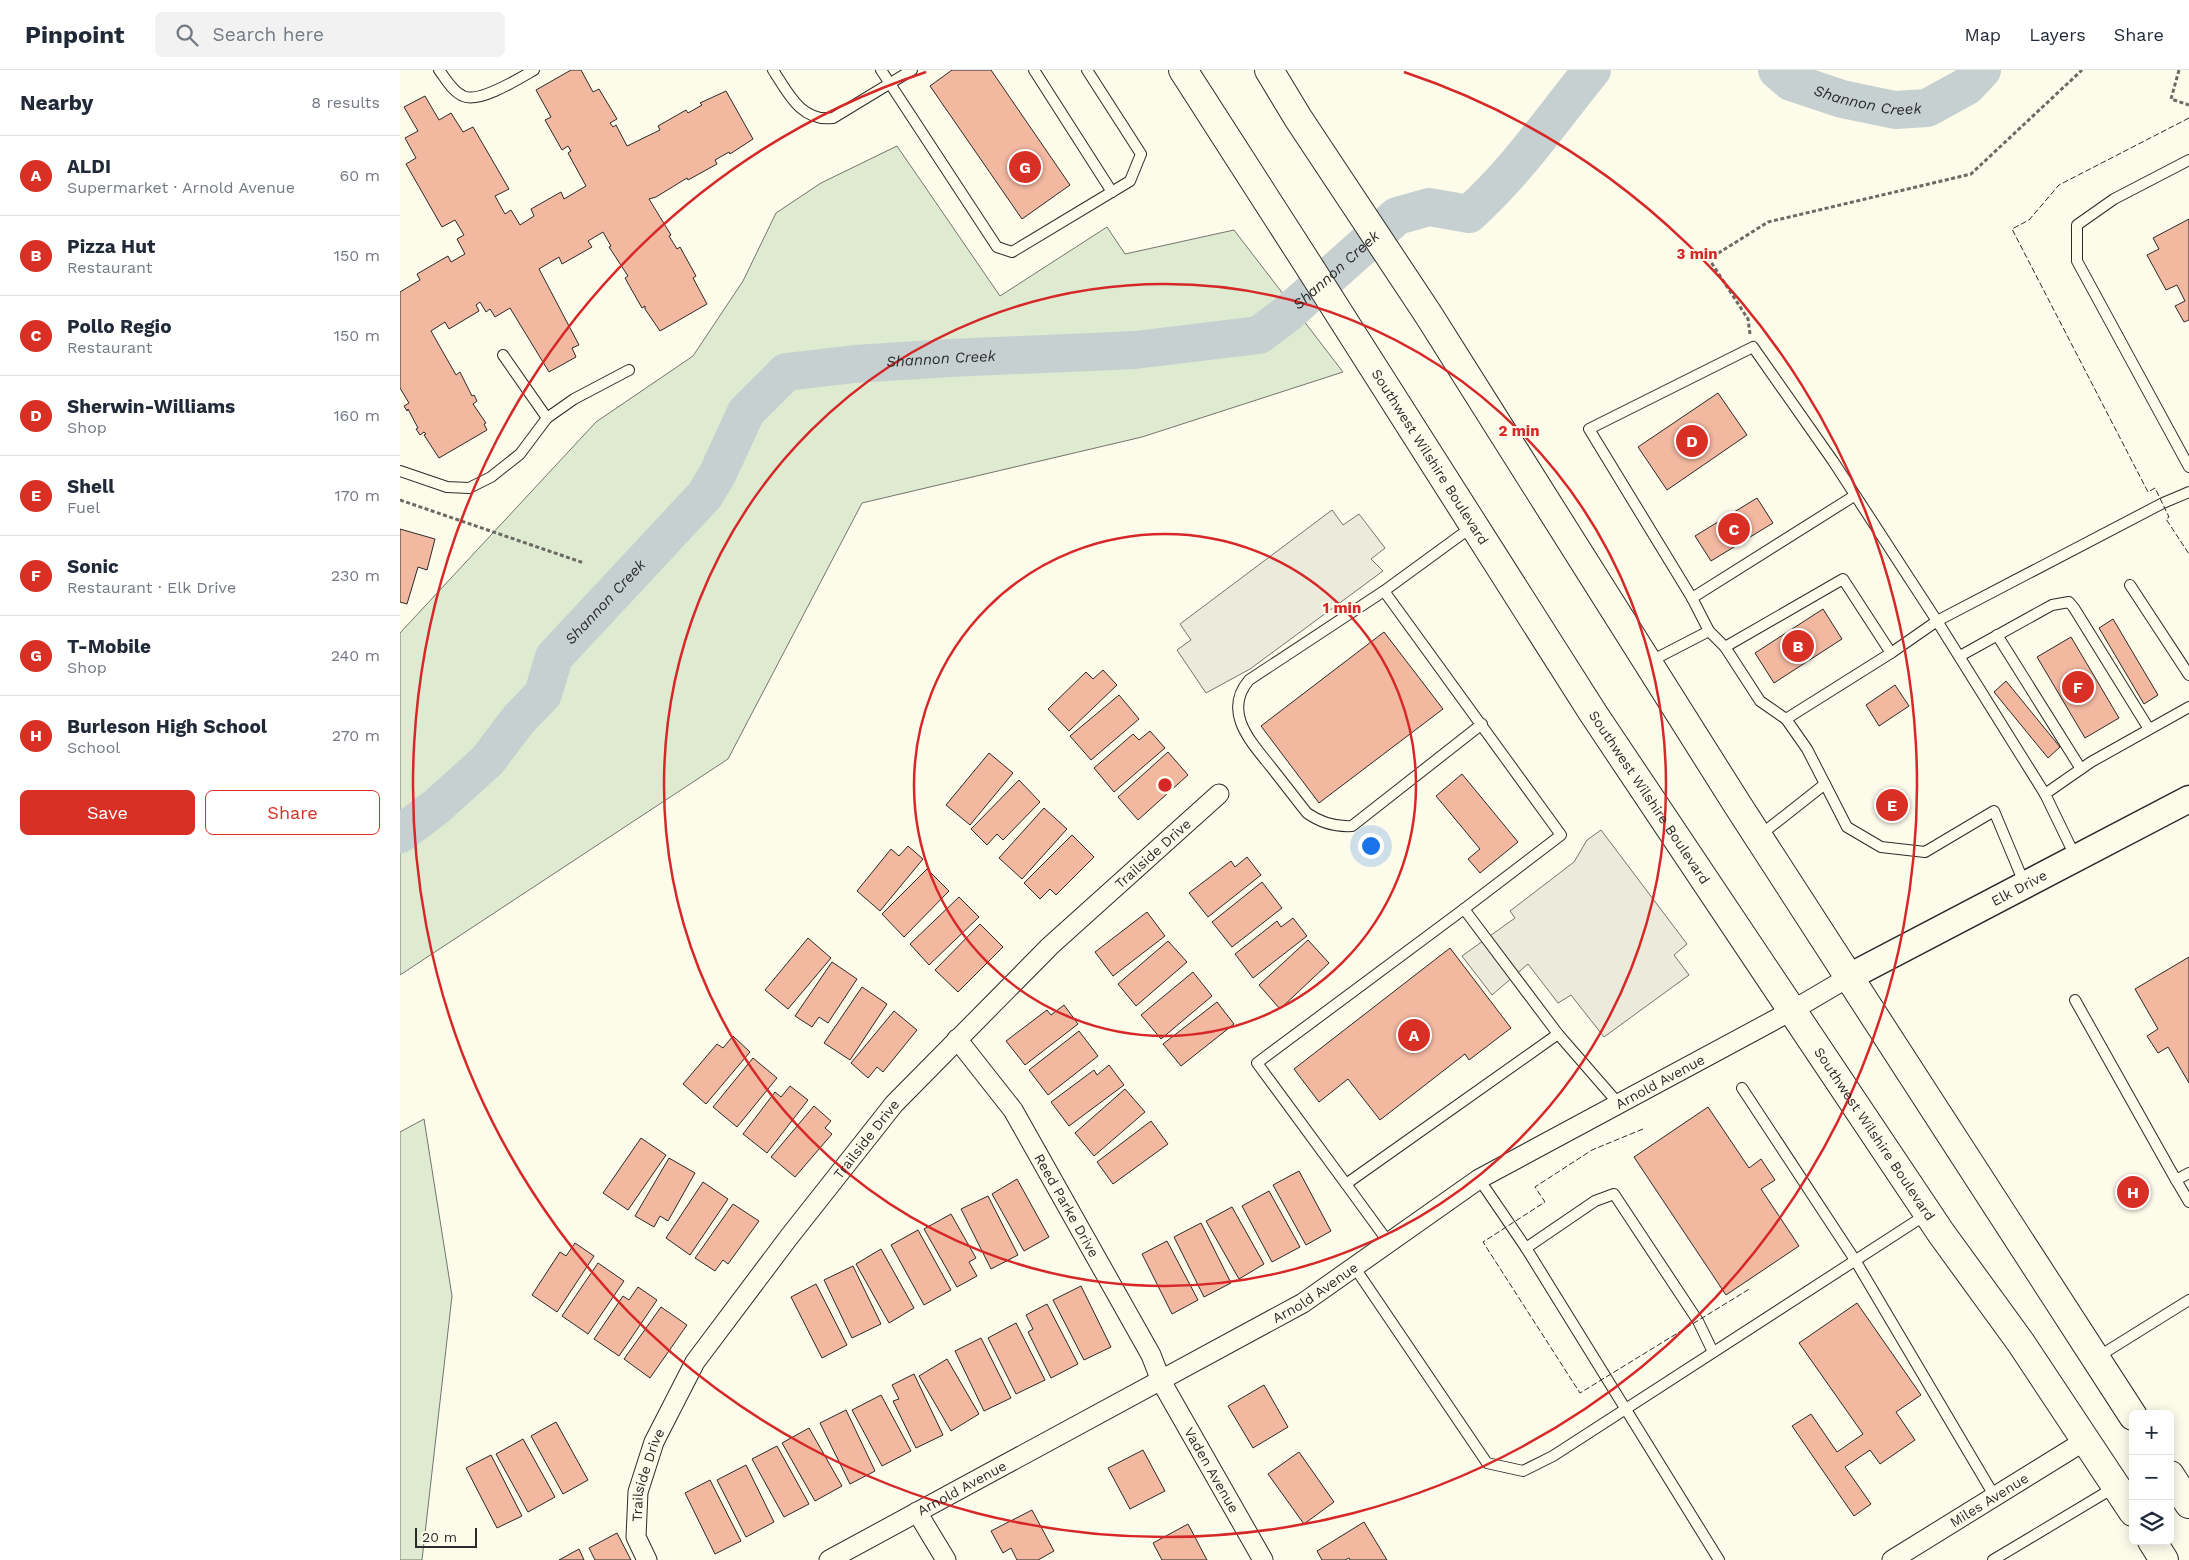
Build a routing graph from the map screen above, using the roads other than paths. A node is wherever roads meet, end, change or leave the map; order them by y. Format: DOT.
graph roads {
  1 [pos="439,70"];
  2 [pos="534,70"];
  3 [pos="773,70"];
  4 [pos="881,70"];
  5 [pos="912,70"];
  6 [pos="1034,70"];
  7 [pos="1087,70"];
  8 [pos="1183,70"];
  9 [pos="1268,70"];
  10 [pos="891,84"];
  11 [pos="2189,160"];
  12 [pos="1112,192"];
  13 [pos="502,355"];
  14 [pos="629,370"];
  15 [pos="547,418"];
  16 [pos="2189,467"];
  17 [pos="400,471"];
  18 [pos="2189,492"];
  19 [pos="1854,496"];
  20 [pos="1474,525"];
  21 [pos="2130,586"];
  22 [pos="1384,591"];
  23 [pos="1692,598"];
  24 [pos="1937,621"];
  25 [pos="1709,631"];
  26 [pos="1998,635"];
  27 [pos="1724,647"];
  28 [pos="1891,654"];
  29 [pos="1960,656"];
  30 [pos="1647,663"];
  31 [pos="2189,676"];
  32 [pos="2189,707"];
  33 [pos="1786,719"];
  34 [pos="1482,724"];
  35 [pos="2150,729"];
  36 [pos="2081,769"];
  37 [pos="1825,784"];
  38 [pos="1219,794"];
  39 [pos="2045,794"];
  40 [pos="2189,799"];
  41 [pos="1758,836"];
  42 [pos="2076,858"];
  43 [pos="2025,885"];
  44 [pos="1464,910"];
  45 [pos="1849,977"];
  46 [pos="2075,1000"];
  47 [pos="1793,1010"];
  48 [pos="1558,1034"];
  49 [pos="957,1039"];
  50 [pos="1742,1088"];
  51 [pos="1618,1103"];
  52 [pos="2189,1172"];
  53 [pos="1479,1179"];
  54 [pos="2176,1180"];
  55 [pos="1346,1184"];
  56 [pos="2189,1202"];
  57 [pos="1928,1213"];
  58 [pos="1389,1243"];
  59 [pos="1526,1248"];
  60 [pos="1855,1260"];
  61 [pos="1355,1268"];
  62 [pos="2189,1300"];
  63 [pos="1713,1352"];
  64 [pos="2095,1358"];
  65 [pos="1160,1381"];
  66 [pos="1626,1408"];
  67 [pos="2129,1410"];
  68 [pos="2086,1440"];
  69 [pos="2174,1481"];
  70 [pos="2116,1487"];
  71 [pos="1995,1496"];
  72 [pos="2189,1504"];
  73 [pos="2129,1506"];
  74 [pos="917,1512"];
  75 [pos="2155,1545"];
  76 [pos="647,1560"];
  77 [pos="829,1560"];
  78 [pos="946,1560"];
  79 [pos="1263,1560"];
  80 [pos="1719,1560"];
  81 [pos="1892,1560"];
  82 [pos="1993,1560"];
  83 [pos="2164,1560"];
  1 -- 2 [label="lane"];
  3 -- 10 [label="lane"];
  4 -- 10 [label="lane"];
  5 -- 10 [label="lane"];
  6 -- 12 [label="lane"];
  7 -- 12 [label="lane"];
  8 -- 20 [label="main road, Southwest Wilshire Boulevard"];
  9 -- 30 [label="main road"];
  10 -- 12 [label="lane"];
  11 -- 16 [label="lane"];
  13 -- 15 [label="lane"];
  14 -- 15 [label="lane"];
  15 -- 17 [label="lane"];
  18 -- 24 [label="lane"];
  19 -- 23 [label="lane"];
  19 -- 23 [label="lane"];
  19 -- 24 [label="lane"];
  20 -- 22 [label="lane"];
  20 -- 47 [label="main road, Southwest Wilshire Boulevard"];
  21 -- 31 [label="lane"];
  22 -- 34 [label="lane"];
  22 -- 34 [label="lane"];
  23 -- 25 [label="lane"];
  24 -- 28 [label="lane"];
  24 -- 29 [label="lane"];
  25 -- 27 [label="lane"];
  25 -- 30 [label="lane"];
  26 -- 29 [label="lane"];
  26 -- 35 [label="lane"];
  26 -- 36 [label="lane"];
  27 -- 28 [label="lane"];
  27 -- 33 [label="lane"];
  28 -- 33 [label="lane"];
  29 -- 39 [label="lane"];
  30 -- 41 [label="main road"];
  32 -- 35 [label="lane"];
  33 -- 37 [label="lane"];
  34 -- 44 [label="lane"];
  35 -- 36 [label="lane"];
  36 -- 39 [label="lane"];
  37 -- 41 [label="lane"];
  37 -- 43 [label="lane"];
  38 -- 49 [label="street, Trailside Drive"];
  39 -- 42 [label="lane"];
  40 -- 42 [label="street, Elk Drive"];
  41 -- 45 [label="main road"];
  42 -- 43 [label="street, Elk Drive"];
  43 -- 45 [label="street, Elk Drive"];
  44 -- 48 [label="lane"];
  44 -- 55 [label="lane"];
  45 -- 47 [label="street, Arnold Avenue"];
  45 -- 64 [label="main road"];
  46 -- 54 [label="lane"];
  47 -- 51 [label="street, Arnold Avenue"];
  47 -- 57 [label="main road, Southwest Wilshire Boulevard"];
  48 -- 51 [label="lane"];
  48 -- 55 [label="lane"];
  49 -- 65 [label="street, Reed Parke Drive"];
  49 -- 76 [label="street, Trailside Drive"];
  50 -- 60 [label="lane"];
  51 -- 53 [label="street, Arnold Avenue"];
  52 -- 54 [label="lane"];
  53 -- 58 [label="street, Arnold Avenue"];
  53 -- 59 [label="lane"];
  54 -- 56 [label="lane"];
  55 -- 58 [label="lane"];
  57 -- 60 [label="lane"];
  57 -- 68 [label="main road, Southwest Wilshire Boulevard"];
  58 -- 61 [label="street, Arnold Avenue"];
  59 -- 63 [label="lane"];
  59 -- 66 [label="lane"];
  60 -- 63 [label="lane"];
  60 -- 71 [label="lane"];
  61 -- 65 [label="street, Arnold Avenue"];
  61 -- 66 [label="lane"];
  62 -- 64 [label="lane"];
  63 -- 66 [label="lane"];
  64 -- 67 [label="main road"];
  65 -- 74 [label="street, Arnold Avenue"];
  65 -- 79 [label="street, Vaden Avenue"];
  66 -- 80 [label="lane"];
  68 -- 70 [label="main road, Southwest Wilshire Boulevard"];
  68 -- 71 [label="street, Miles Avenue"];
  69 -- 72 [label="main road"];
  70 -- 73 [label="main road, Southwest Wilshire Boulevard"];
  70 -- 82 [label="lane"];
  71 -- 81 [label="street, Miles Avenue"];
  74 -- 77 [label="street, Arnold Avenue"];
  74 -- 78 [label="street"];
  75 -- 83 [label="main road"];
}
